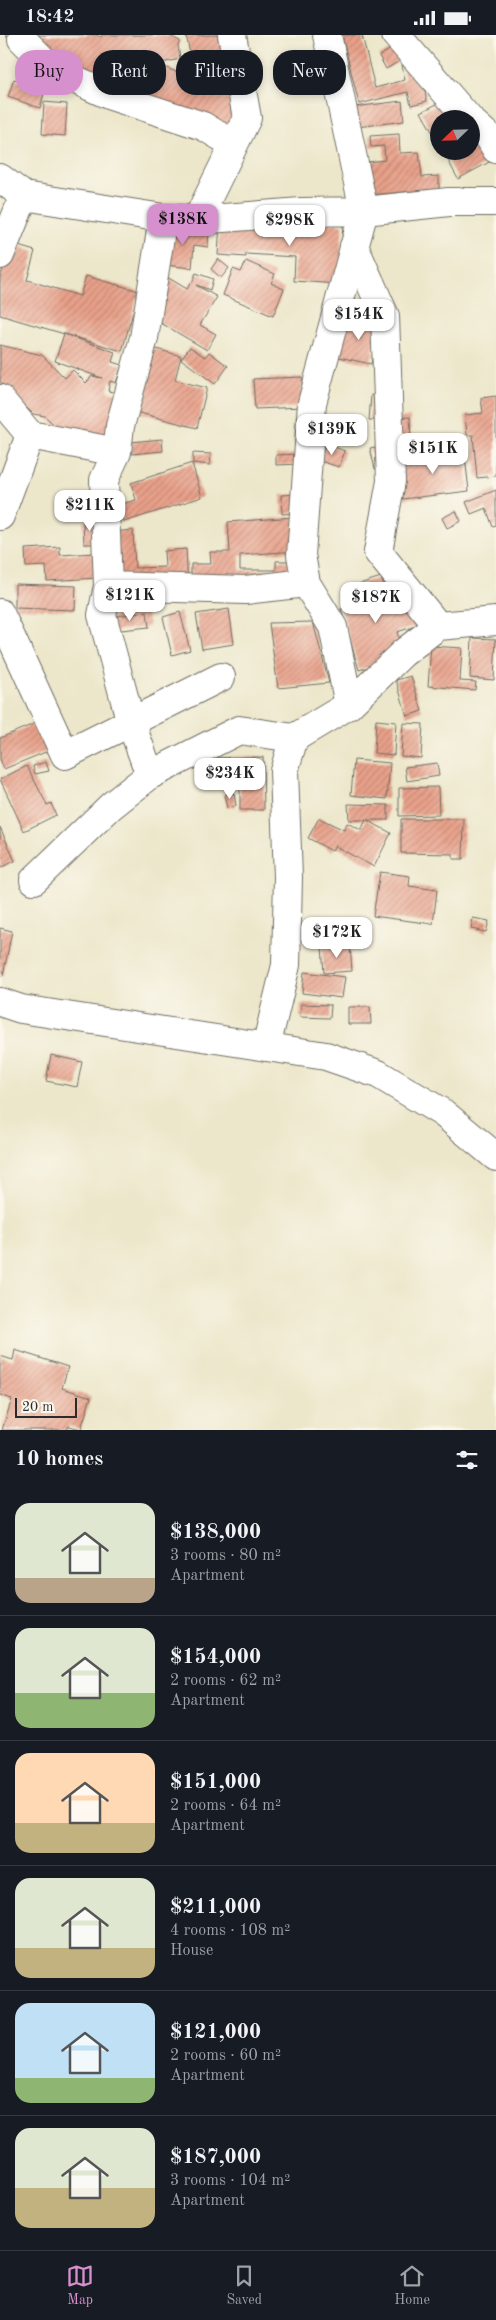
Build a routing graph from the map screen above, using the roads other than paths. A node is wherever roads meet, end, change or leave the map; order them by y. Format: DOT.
graph roads {
  1 [pos="232,35"];
  2 [pos="327,35"];
  3 [pos="396,35"];
  4 [pos="22,39"];
  5 [pos="484,132"];
  6 [pos="233,144"];
  7 [pos="0,178"];
  8 [pos="24,195"];
  9 [pos="496,202"];
  10 [pos="364,211"];
  11 [pos="163,218"];
  12 [pos="197,220"];
  13 [pos="354,245"];
  14 [pos="0,255"];
  15 [pos="0,399"];
  16 [pos="30,435"];
  17 [pos="117,452"];
  18 [pos="0,516"];
  19 [pos="306,583"];
  20 [pos="108,586"];
  21 [pos="0,613"];
  22 [pos="496,621"];
  23 [pos="438,626"];
  24 [pos="221,677"];
  25 [pos="349,705"];
  26 [pos="131,723"];
  27 [pos="294,738"];
  28 [pos="150,775"];
  29 [pos="34,879"];
  30 [pos="0,1002"];
  31 [pos="266,1047"];
  32 [pos="496,1157"];
  1 -- 6 [label="street"];
  2 -- 10 [label="street"];
  3 -- 5 [label="street"];
  4 -- 6 [label="street"];
  6 -- 12 [label="street"];
  7 -- 8 [label="street"];
  8 -- 11 [label="street"];
  8 -- 14 [label="street"];
  9 -- 10 [label="street"];
  10 -- 12 [label="street"];
  10 -- 13 [label="street"];
  11 -- 12 [label="street"];
  11 -- 17 [label="street"];
  13 -- 19 [label="street"];
  13 -- 23 [label="street"];
  15 -- 16 [label="street"];
  16 -- 17 [label="street"];
  16 -- 18 [label="street"];
  17 -- 20 [label="street"];
  19 -- 20 [label="street"];
  19 -- 25 [label="street"];
  20 -- 26 [label="street"];
  21 -- 26 [label="street"];
  22 -- 23 [label="street"];
  23 -- 25 [label="street"];
  24 -- 26 [label="street"];
  25 -- 27 [label="street"];
  26 -- 28 [label="street"];
  27 -- 28 [label="street"];
  27 -- 31 [label="street"];
  28 -- 29 [label="street"];
  30 -- 31 [label="street"];
  31 -- 32 [label="street"];
}
